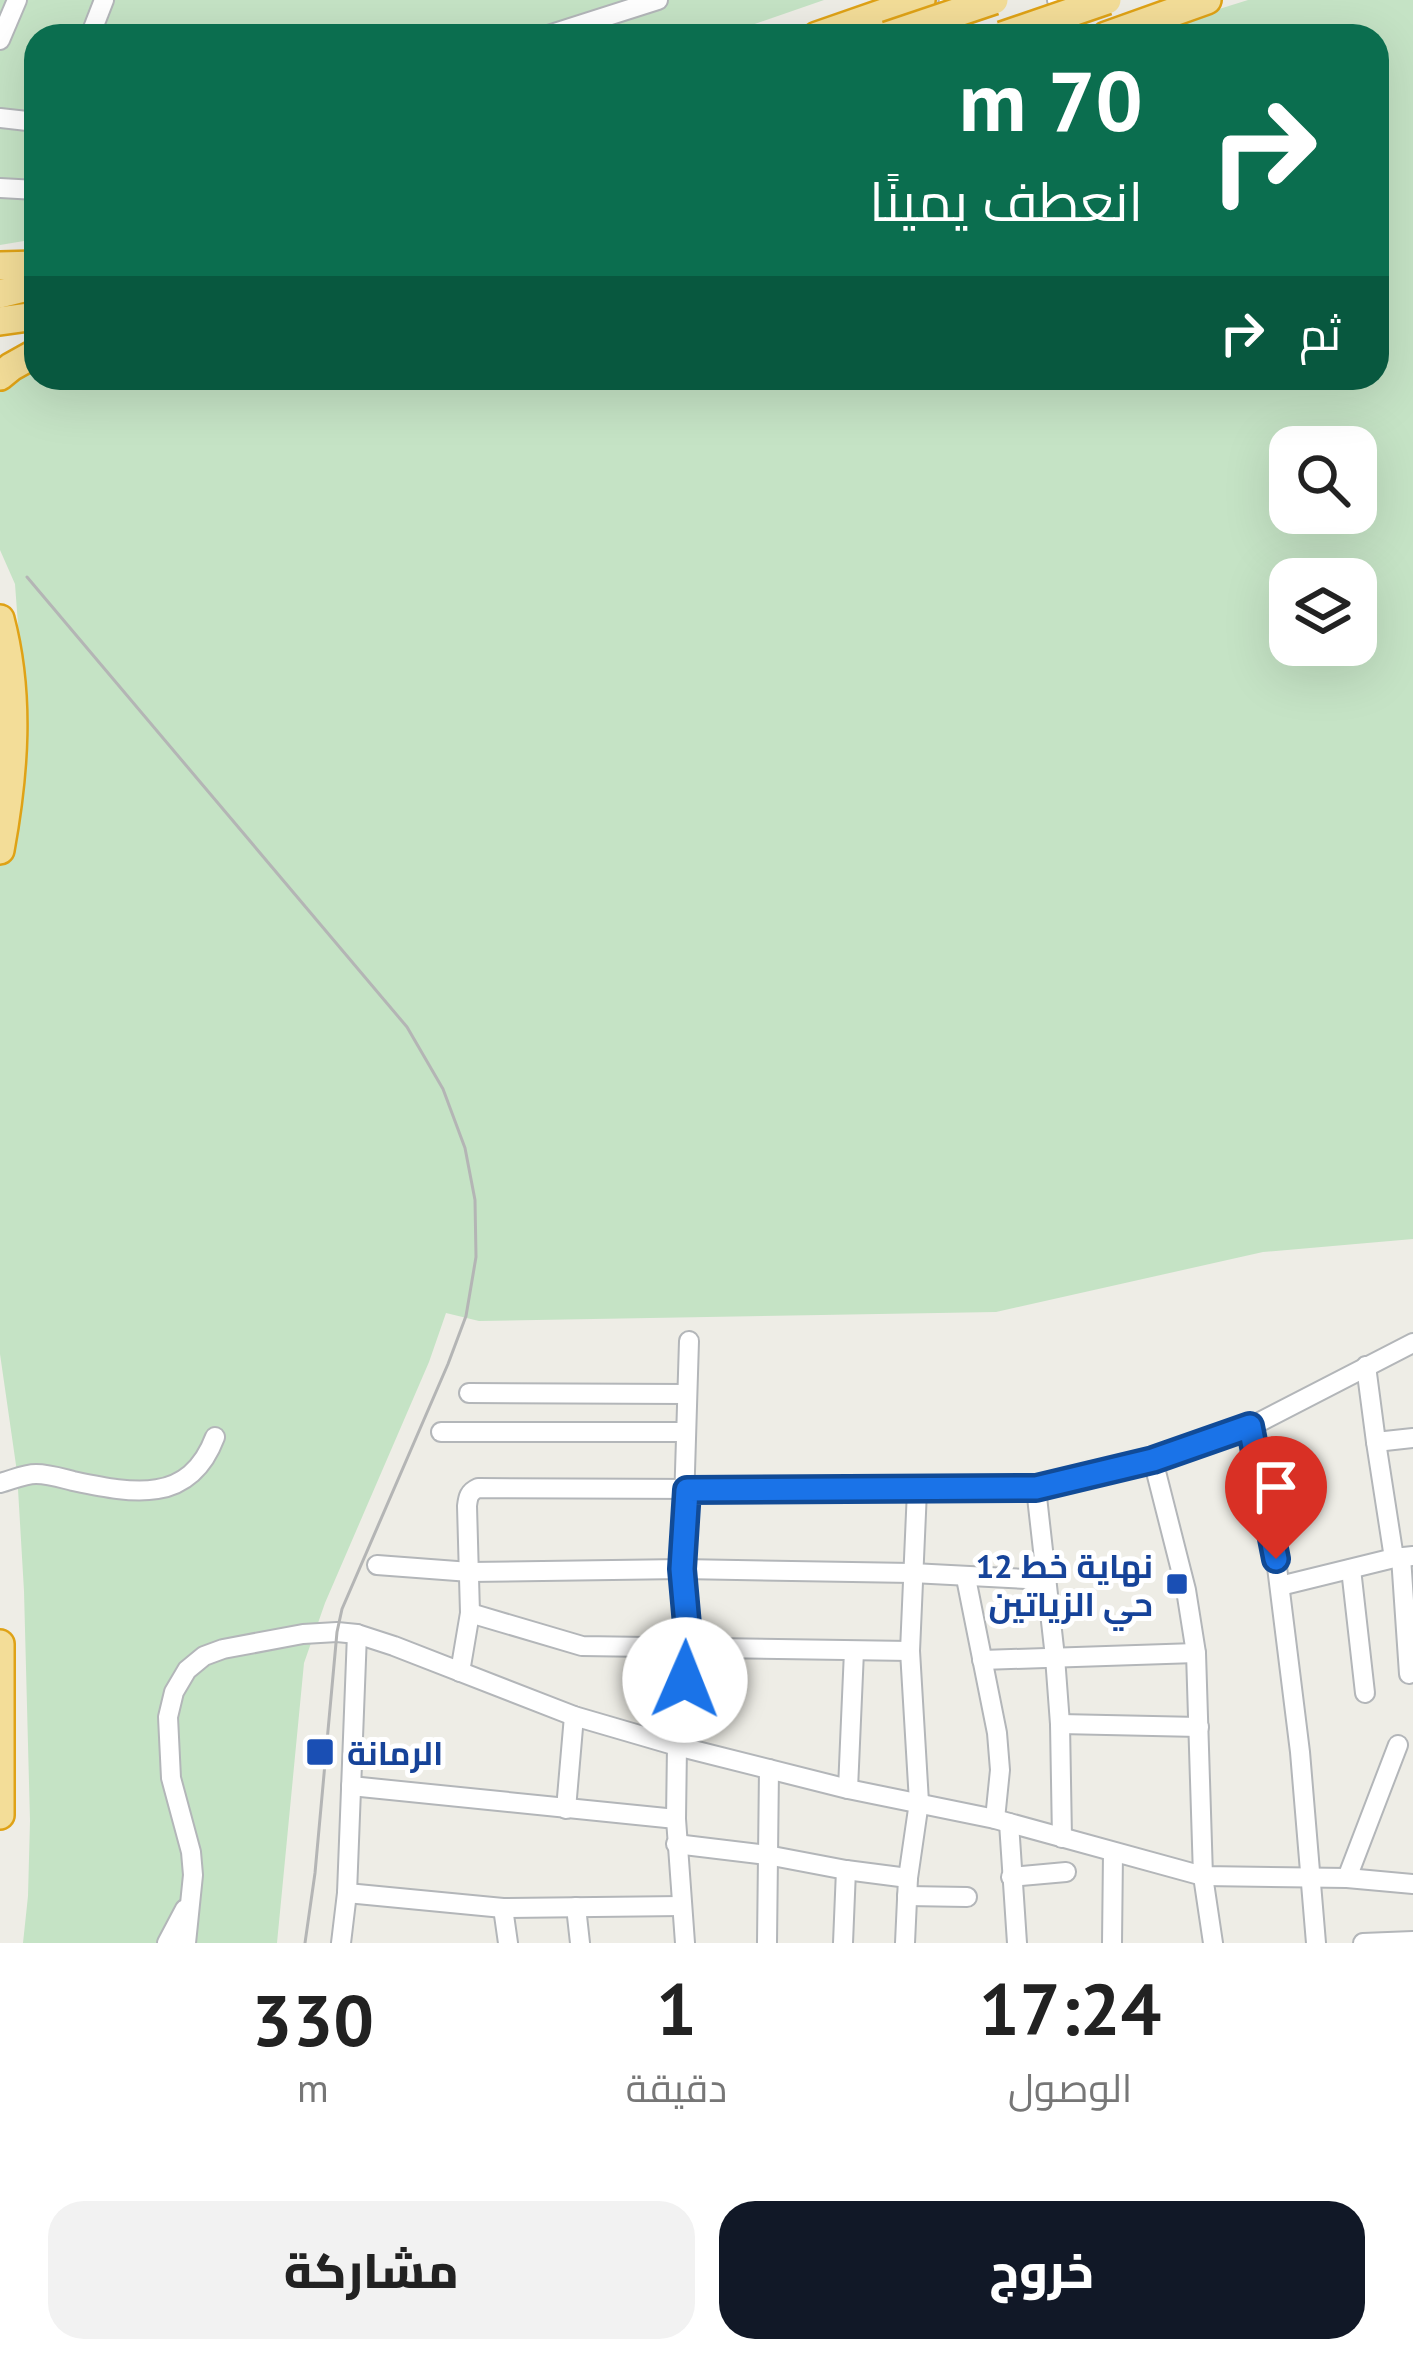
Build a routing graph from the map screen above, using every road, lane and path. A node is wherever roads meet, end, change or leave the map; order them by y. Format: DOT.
graph roads {
  1 [pos="17,0"];
  2 [pos="658,0"];
  3 [pos="921,0"];
  4 [pos="994,0"];
  5 [pos="1107,0"];
  6 [pos="1207,0"];
  7 [pos="583,24"];
  8 [pos="852,24"];
  9 [pos="923,24"];
  10 [pos="1037,24"];
  11 [pos="1140,24"];
  12 [pos="0,40"];
  13 [pos="0,619"];
  14 [pos="0,850"];
  15 [pos="689,1341"];
  16 [pos="1413,1343"];
  17 [pos="1366,1366"];
  18 [pos="470,1394"];
  19 [pos="686,1394"];
  20 [pos="1250,1426"];
  21 [pos="441,1432"];
  22 [pos="686,1432"];
  23 [pos="215,1437"];
  24 [pos="1413,1438"];
  25 [pos="1376,1442"];
  26 [pos="1153,1460"];
  27 [pos="0,1483"];
  28 [pos="1036,1488"];
  29 [pos="687,1490"];
  30 [pos="917,1490"];
  31 [pos="1403,1557"];
  32 [pos="377,1565"];
  33 [pos="682,1569"];
  34 [pos="1351,1569"];
  35 [pos="470,1572"];
  36 [pos="912,1573"];
  37 [pos="966,1578"];
  38 [pos="1046,1580"];
  39 [pos="1280,1586"];
  40 [pos="470,1613"];
  41 [pos="357,1634"];
  42 [pos="0,1644"];
  43 [pos="689,1647"];
  44 [pos="854,1651"];
  45 [pos="910,1652"];
  46 [pos="1196,1654"];
  47 [pos="1055,1657"];
  48 [pos="982,1660"];
  49 [pos="460,1672"];
  50 [pos="1409,1674"];
  51 [pos="1365,1693"];
  52 [pos="574,1716"];
  53 [pos="1060,1724"];
  54 [pos="1199,1727"];
  55 [pos="677,1745"];
  56 [pos="1400,1745"];
  57 [pos="769,1768"];
  58 [pos="351,1786"];
  59 [pos="848,1789"];
  60 [pos="919,1802"];
  61 [pos="566,1809"];
  62 [pos="0,1815"];
  63 [pos="676,1820"];
  64 [pos="1002,1821"];
  65 [pos="1062,1838"];
  66 [pos="676,1844"];
  67 [pos="1113,1853"];
  68 [pos="767,1855"];
  69 [pos="846,1870"];
  70 [pos="1066,1872"];
  71 [pos="1011,1876"];
  72 [pos="1203,1876"];
  73 [pos="1308,1878"];
  74 [pos="1347,1878"];
  75 [pos="1413,1884"];
  76 [pos="907,1887"];
  77 [pos="346,1893"];
  78 [pos="968,1897"];
  79 [pos="190,1900"];
  80 [pos="682,1906"];
  81 [pos="576,1907"];
  82 [pos="503,1908"];
  83 [pos="1413,1941"];
  84 [pos="167,1943"];
  85 [pos="186,1943"];
  86 [pos="341,1943"];
  87 [pos="508,1943"];
  88 [pos="580,1943"];
  89 [pos="685,1943"];
  90 [pos="766,1943"];
  91 [pos="843,1943"];
  92 [pos="905,1943"];
  93 [pos="1017,1943"];
  94 [pos="1112,1943"];
  95 [pos="1213,1943"];
  96 [pos="1316,1943"];
  97 [pos="1363,1943"];
  1 -- 12 [label="street"];
  2 -- 7 [label="street"];
  3 -- 8 [label="highway"];
  4 -- 9 [label="highway, bridge"];
  5 -- 10 [label="highway, bridge"];
  6 -- 11 [label="highway"];
  13 -- 14 [label="highway"];
  15 -- 19 [label="street"];
  16 -- 17 [label="street"];
  17 -- 20 [label="street"];
  17 -- 25 [label="street"];
  18 -- 19 [label="street"];
  19 -- 22 [label="street"];
  20 -- 26 [label="street"];
  20 -- 39 [label="street"];
  21 -- 22 [label="street"];
  22 -- 29 [label="street"];
  23 -- 27 [label="street"];
  24 -- 25 [label="street"];
  25 -- 31 [label="street"];
  26 -- 28 [label="street"];
  26 -- 46 [label="street"];
  28 -- 30 [label="street"];
  28 -- 38 [label="street"];
  29 -- 30 [label="street"];
  29 -- 33 [label="street"];
  29 -- 35 [label="street"];
  30 -- 36 [label="street"];
  31 -- 34 [label="street"];
  31 -- 50 [label="street"];
  32 -- 35 [label="street"];
  33 -- 35 [label="street"];
  33 -- 36 [label="street"];
  33 -- 43 [label="street"];
  34 -- 39 [label="street"];
  34 -- 51 [label="street"];
  35 -- 40 [label="street"];
  36 -- 37 [label="street"];
  36 -- 45 [label="street"];
  37 -- 38 [label="street"];
  37 -- 48 [label="street"];
  38 -- 47 [label="street"];
  39 -- 73 [label="street"];
  40 -- 43 [label="street"];
  40 -- 49 [label="street"];
  41 -- 49 [label="street"];
  41 -- 58 [label="street"];
  41 -- 79 [label="street"];
  42 -- 62 [label="highway"];
  43 -- 44 [label="street"];
  43 -- 55 [label="street"];
  44 -- 45 [label="street"];
  44 -- 59 [label="street"];
  45 -- 60 [label="street"];
  46 -- 47 [label="street"];
  46 -- 54 [label="street"];
  47 -- 48 [label="street"];
  47 -- 53 [label="street"];
  48 -- 64 [label="street"];
  49 -- 52 [label="street"];
  52 -- 55 [label="street"];
  52 -- 61 [label="street"];
  53 -- 54 [label="street"];
  53 -- 65 [label="street"];
  54 -- 72 [label="street"];
  55 -- 57 [label="street"];
  55 -- 63 [label="street"];
  56 -- 74 [label="street"];
  57 -- 59 [label="street"];
  57 -- 68 [label="street"];
  58 -- 61 [label="street"];
  58 -- 77 [label="street"];
  59 -- 60 [label="street"];
  60 -- 64 [label="street"];
  60 -- 76 [label="street"];
  61 -- 63 [label="street"];
  63 -- 66 [label="street"];
  64 -- 65 [label="street"];
  64 -- 71 [label="street"];
  65 -- 67 [label="street"];
  66 -- 68 [label="street"];
  66 -- 80 [label="street"];
  67 -- 72 [label="street"];
  67 -- 94 [label="street"];
  68 -- 69 [label="street"];
  68 -- 90 [label="street"];
  69 -- 76 [label="street"];
  69 -- 91 [label="street"];
  70 -- 71 [label="street"];
  71 -- 93 [label="street"];
  72 -- 73 [label="street"];
  72 -- 95 [label="street"];
  73 -- 74 [label="street"];
  73 -- 96 [label="street"];
  74 -- 75 [label="street"];
  76 -- 78 [label="street"];
  76 -- 92 [label="street"];
  77 -- 82 [label="street"];
  77 -- 86 [label="street"];
  79 -- 84 [label="street"];
  79 -- 85 [label="street"];
  80 -- 81 [label="street"];
  80 -- 89 [label="street"];
  81 -- 82 [label="street"];
  81 -- 88 [label="street"];
  82 -- 87 [label="street"];
  83 -- 97 [label="street"];
}
